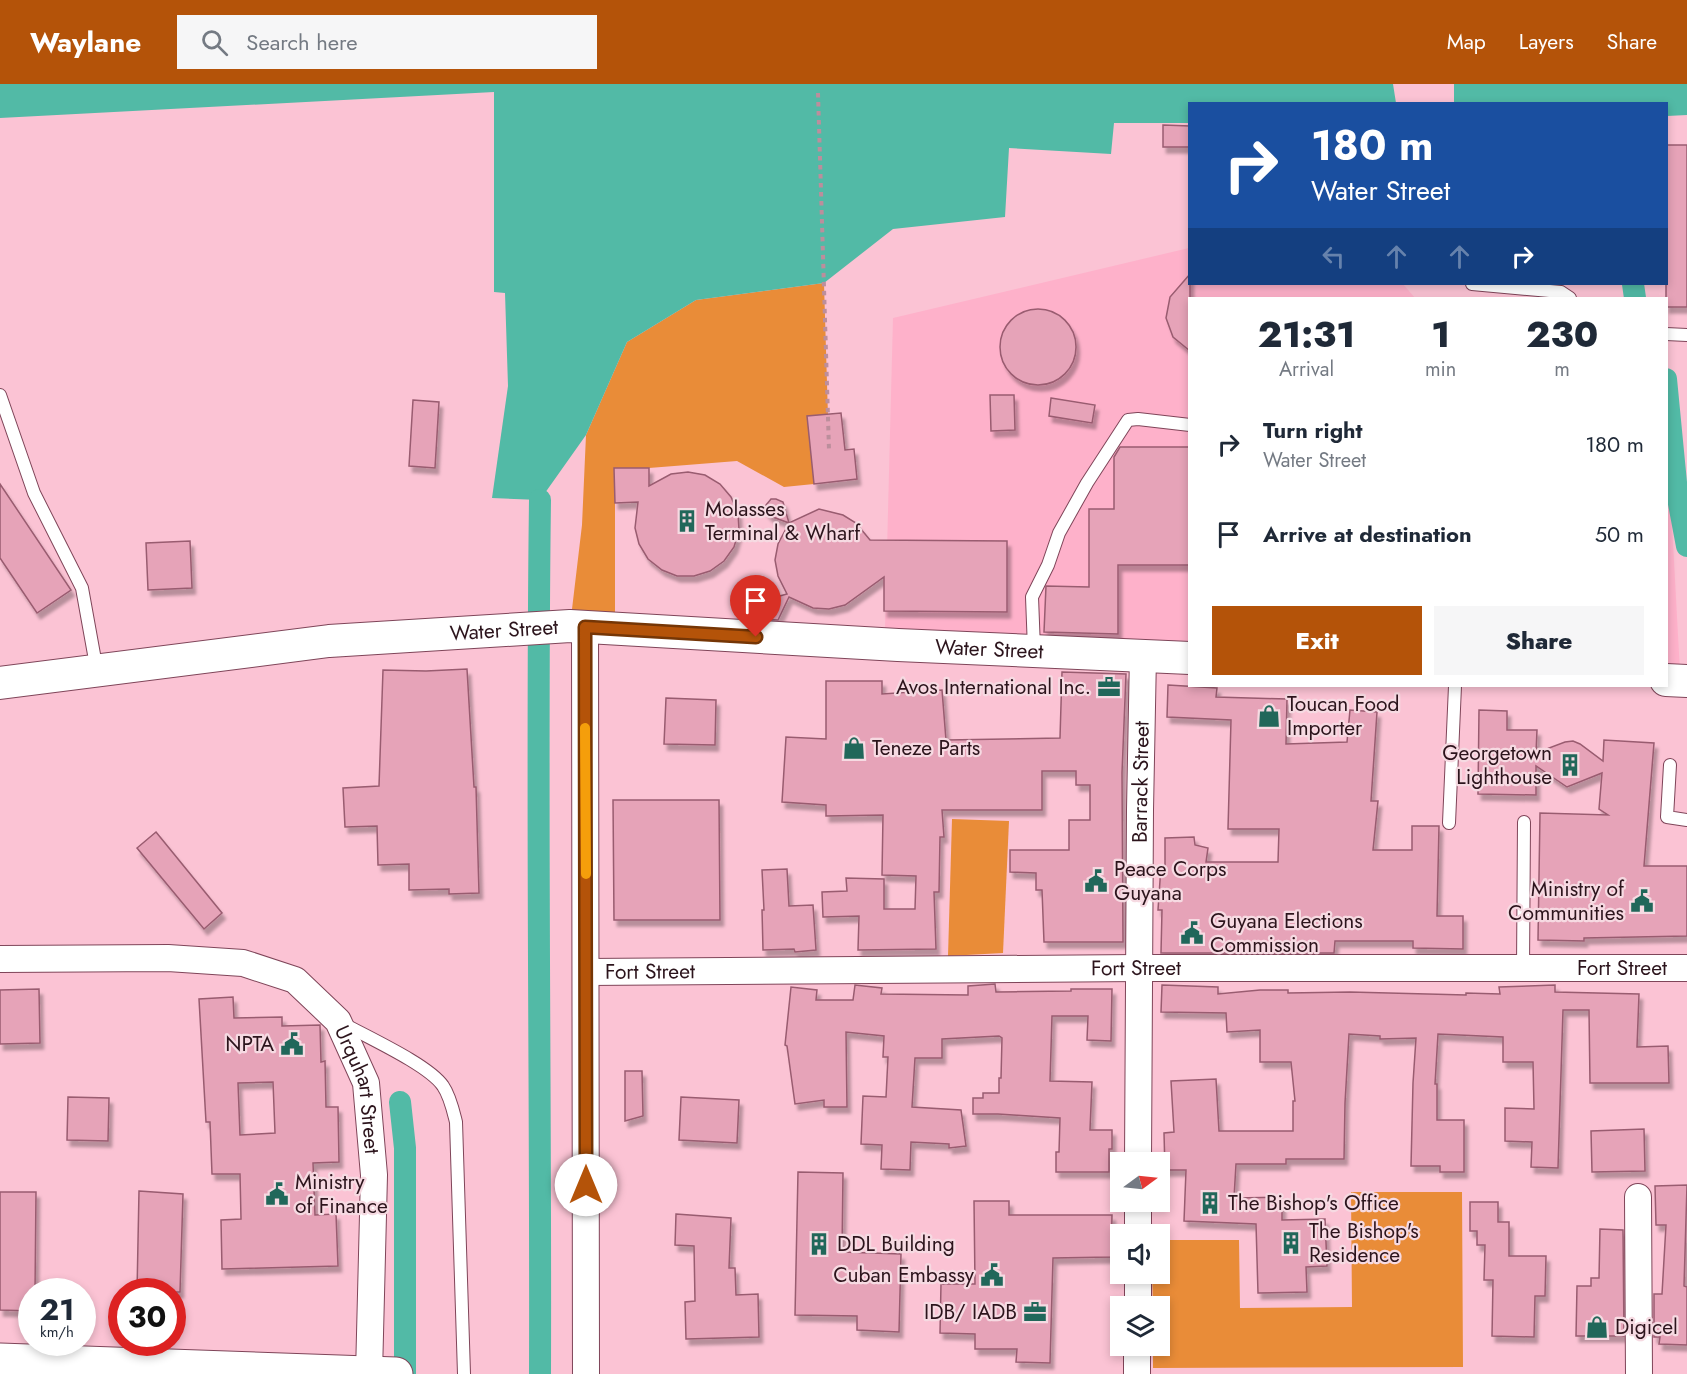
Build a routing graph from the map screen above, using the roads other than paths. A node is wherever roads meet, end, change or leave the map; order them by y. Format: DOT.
graph roads {
  1 [pos="1485,285"];
  2 [pos="1564,291"];
  3 [pos="1668,334"];
  4 [pos="1687,335"];
  5 [pos="0,395"];
  6 [pos="1188,424"];
  7 [pos="578,626"];
  8 [pos="1034,651"];
  9 [pos="1143,655"];
  10 [pos="1188,658"];
  11 [pos="97,672"];
  12 [pos="1668,680"];
  13 [pos="1687,681"];
  14 [pos="0,684"];
  15 [pos="1455,687"];
  16 [pos="1670,765"];
  17 [pos="1687,820"];
  18 [pos="1524,822"];
  19 [pos="1449,823"];
  20 [pos="0,959"];
  21 [pos="1139,968"];
  22 [pos="1523,968"];
  23 [pos="1687,968"];
  24 [pos="586,972"];
  25 [pos="338,1021"];
  26 [pos="1138,1152"];
  27 [pos="1638,1197"];
  28 [pos="1137,1356"];
  29 [pos="0,1360"];
  30 [pos="378,1373"];
  31 [pos="464,1374"];
  32 [pos="586,1374"];
  33 [pos="1137,1374"];
  34 [pos="1639,1374"];
  1 -- 2 [label="lane"];
  3 -- 4 [label="lane"];
  5 -- 11 [label="lane"];
  6 -- 8 [label="lane"];
  7 -- 8 [label="street, Water Street"];
  7 -- 11 [label="street, Water Street"];
  7 -- 24 [label="street"];
  8 -- 9 [label="street, Water Street"];
  9 -- 10 [label="street, Water Street"];
  9 -- 21 [label="street, Barrack Street"];
  11 -- 14 [label="street, Water Street"];
  12 -- 13 [label="street"];
  15 -- 19 [label="lane"];
  16 -- 17 [label="lane"];
  18 -- 22 [label="lane"];
  20 -- 25 [label="street, Urquhart Street"];
  21 -- 22 [label="street, Fort Street"];
  21 -- 24 [label="street, Fort Street"];
  21 -- 26 [label="street, Barrack Street"];
  22 -- 23 [label="street, Fort Street"];
  24 -- 32 [label="street"];
  25 -- 30 [label="street, Urquhart Street"];
  25 -- 31 [label="lane"];
  27 -- 34 [label="street"];
  28 -- 33 [label="street"];
  29 -- 30 [label="main road"];
}
